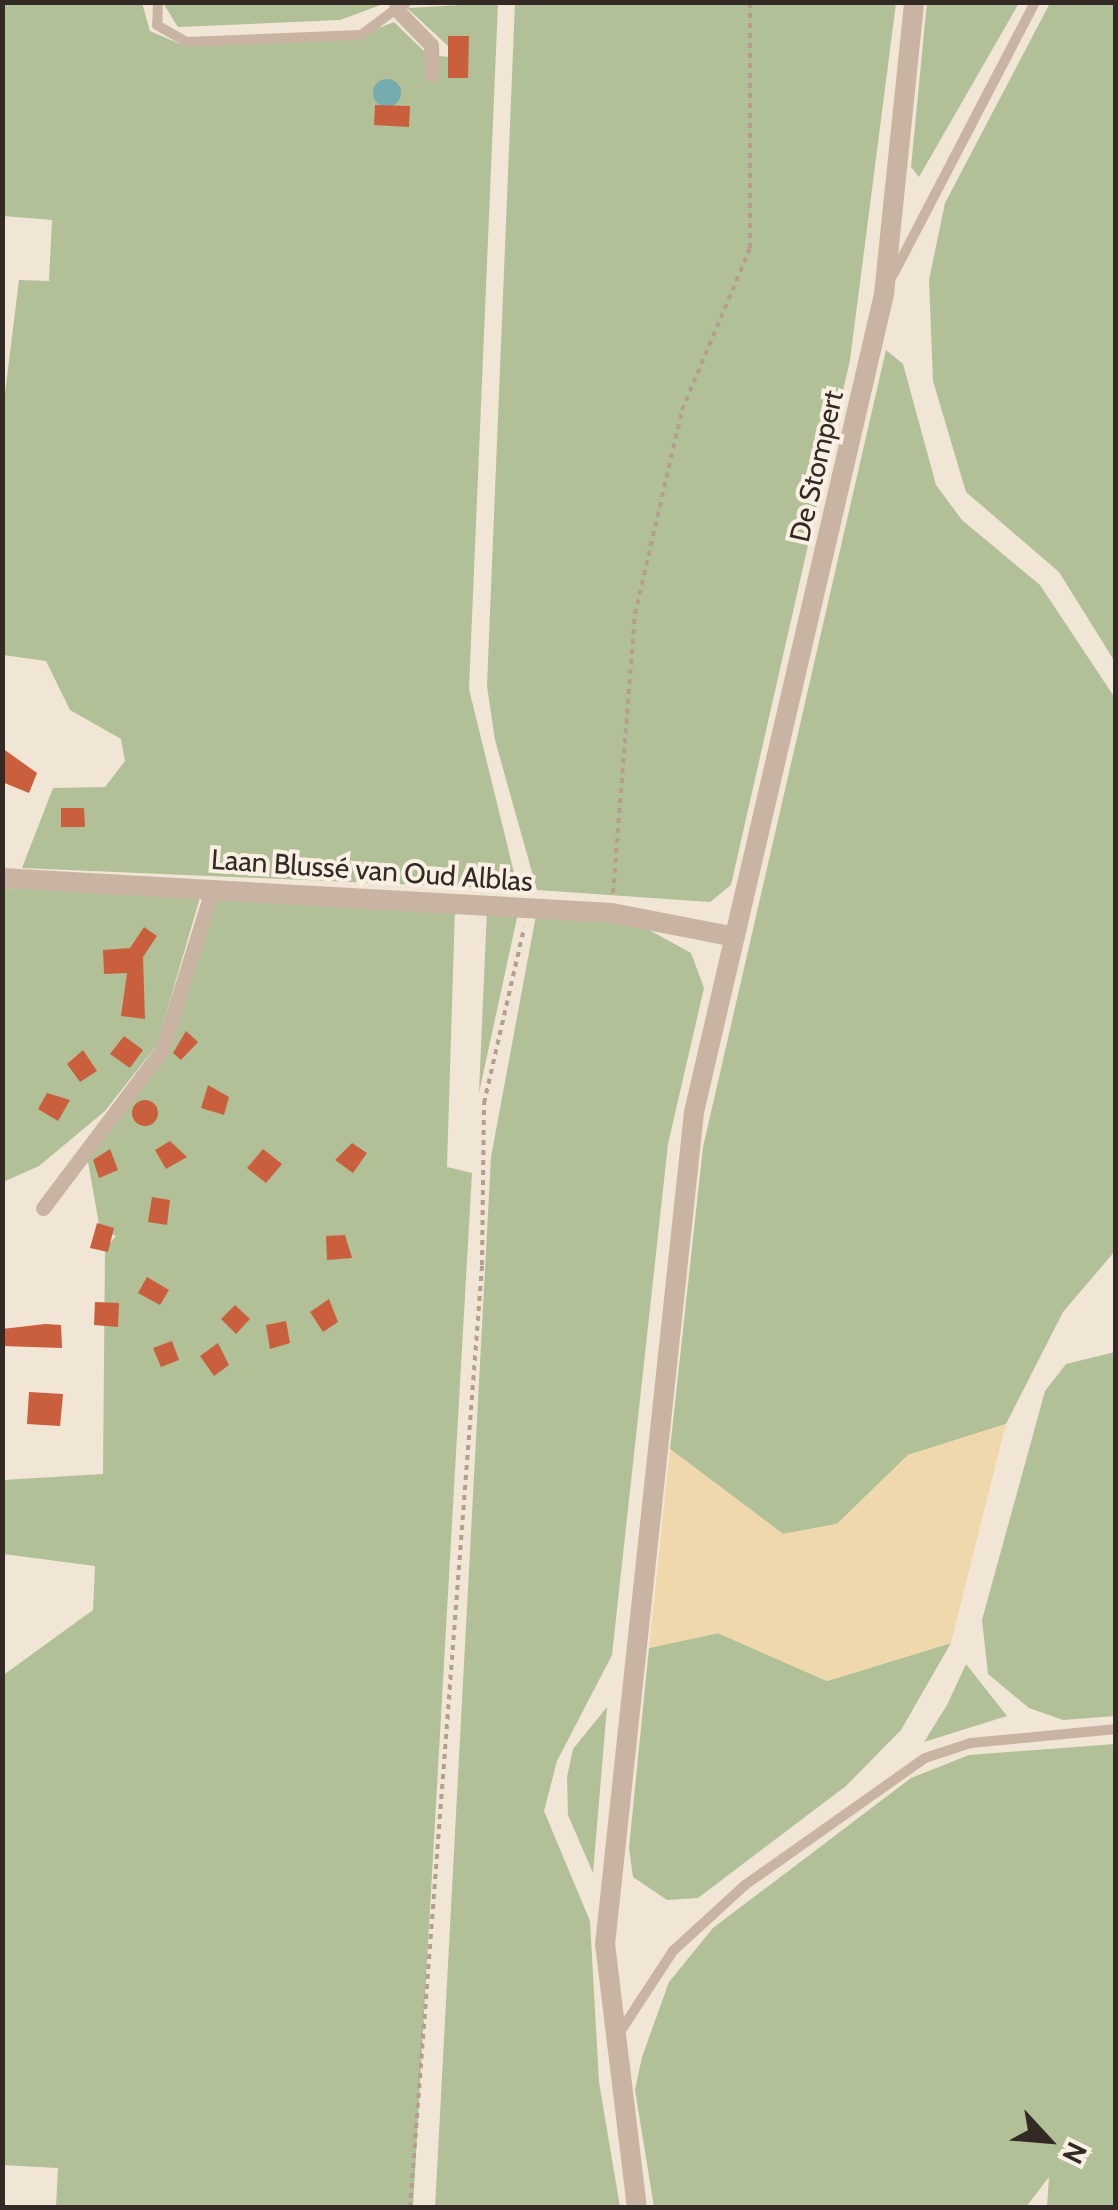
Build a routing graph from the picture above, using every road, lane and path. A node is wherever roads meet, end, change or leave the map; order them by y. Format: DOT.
graph roads {
  1 [pos="158,2"];
  2 [pos="750,2"];
  3 [pos="914,2"];
  4 [pos="1035,2"];
  5 [pos="399,6"];
  6 [pos="432,74"];
  7 [pos="884,294"];
  8 [pos="2,878"];
  9 [pos="213,887"];
  10 [pos="528,909"];
  11 [pos="612,913"];
  12 [pos="735,936"];
  13 [pos="43,1208"];
  14 [pos="1116,1728"];
  15 [pos="612,2046"];
  16 [pos="410,2208"];
  17 [pos="637,2208"];
  1 -- 5 [label="lane"];
  2 -- 11 [label="path"];
  3 -- 7 [label="street, De Stompert"];
  4 -- 7 [label="lane"];
  5 -- 6 [label="street"];
  7 -- 12 [label="street, De Stompert"];
  8 -- 9 [label="street, Laan Blussé van Oud Alblas"];
  9 -- 10 [label="street, Laan Blussé van Oud Alblas"];
  9 -- 13 [label="street"];
  10 -- 11 [label="street, Laan Blussé van Oud Alblas"];
  10 -- 16 [label="path"];
  11 -- 12 [label="street, Laan Blussé van Oud Alblas"];
  12 -- 15 [label="street, De Stompert"];
  14 -- 15 [label="lane"];
  15 -- 17 [label="street, De Stompert"];
}
